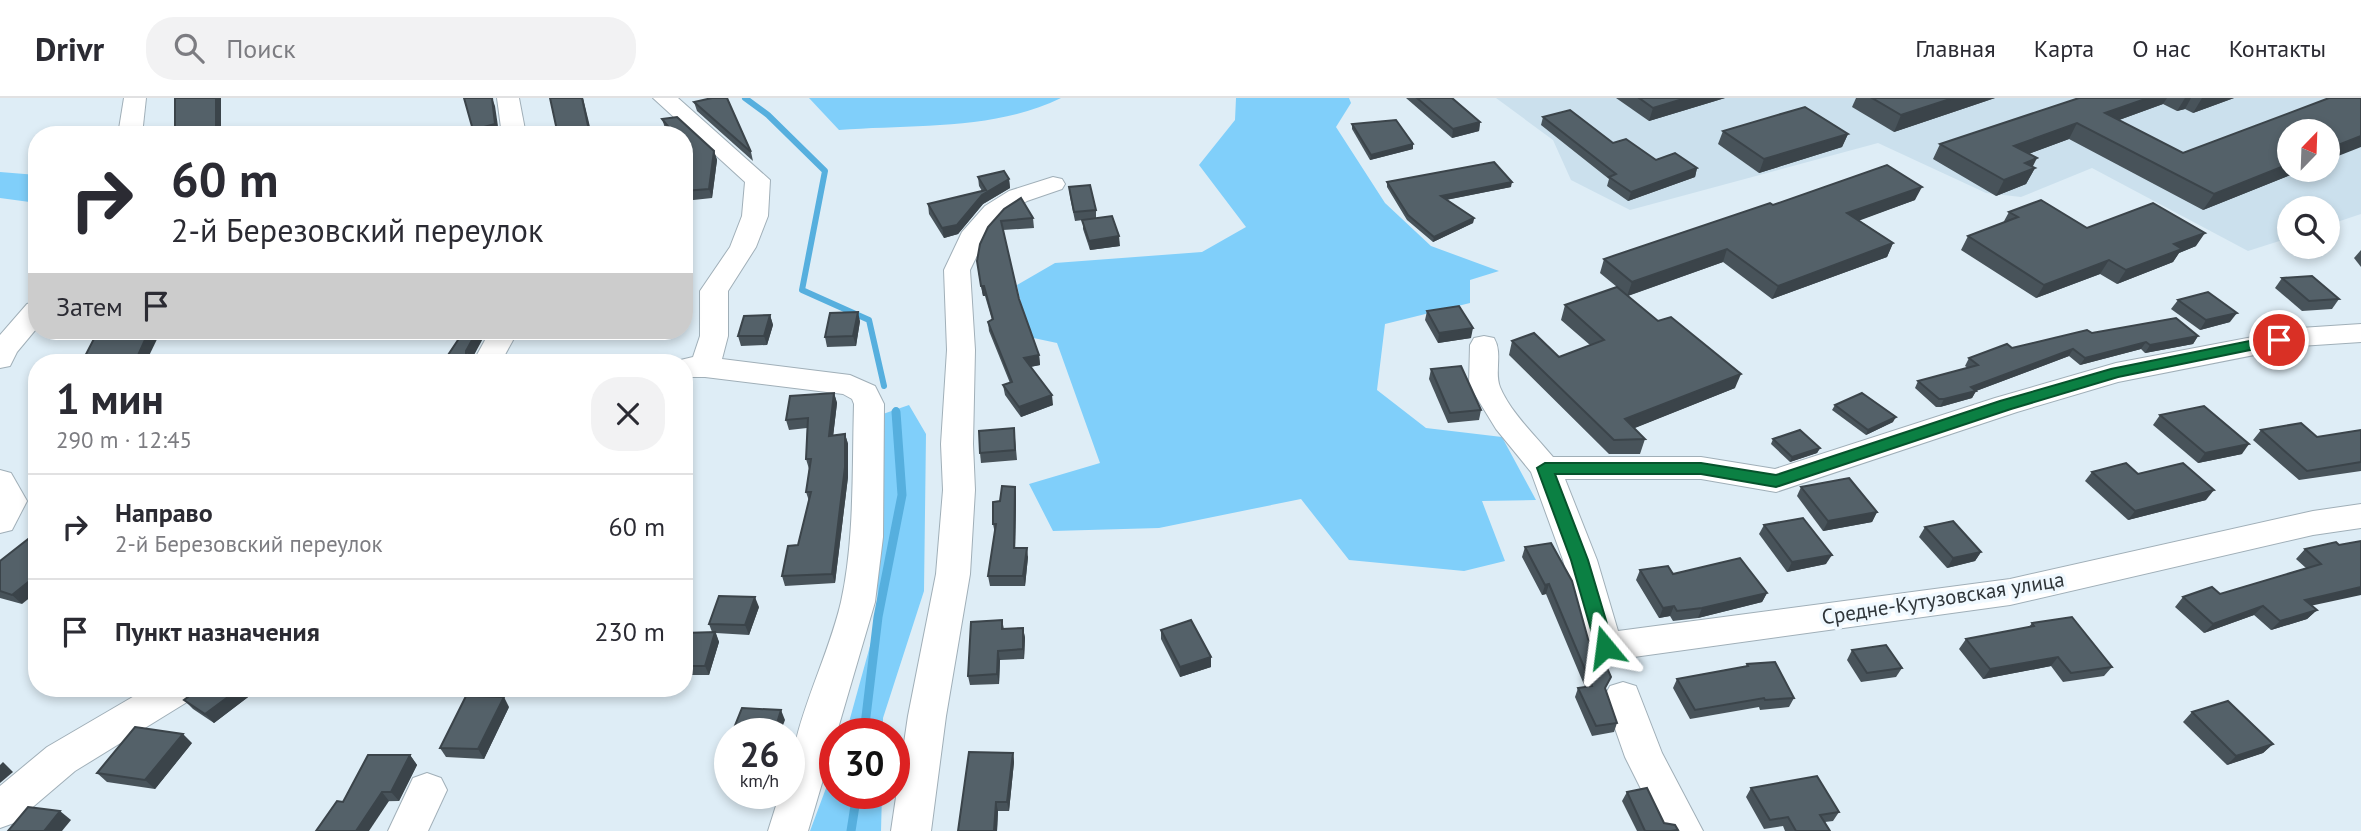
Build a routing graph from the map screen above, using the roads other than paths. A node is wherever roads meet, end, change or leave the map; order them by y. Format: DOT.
graph roads {
  1 [pos="135,98"];
  2 [pos="508,98"];
  3 [pos="664,98"];
  4 [pos="131,126"];
  5 [pos="513,126"];
  6 [pos="1053,184"];
  7 [pos="28,321"];
  8 [pos="2361,333"];
  9 [pos="1484,345"];
  10 [pos="0,359"];
  11 [pos="695,367"];
  12 [pos="1545,468"];
  13 [pos="0,481"];
  14 [pos="2361,516"];
  15 [pos="0,521"];
  16 [pos="164,697"];
  17 [pos="1623,697"];
  18 [pos="428,790"];
  19 [pos="0,810"];
  20 [pos="408,831"];
  21 [pos="788,831"];
  22 [pos="911,831"];
  23 [pos="1683,831"];
  1 -- 4 [label="street"];
  2 -- 5 [label="street"];
  3 -- 11 [label="street"];
  6 -- 22 [label="street"];
  7 -- 10 [label="street"];
  8 -- 12 [label="street"];
  9 -- 12 [label="street"];
  11 -- 21 [label="street"];
  12 -- 14 [label="street, Средне-Кутузовская улица"];
  13 -- 15 [label="street"];
  16 -- 19 [label="street"];
  17 -- 23 [label="street"];
  18 -- 20 [label="street"];
}
